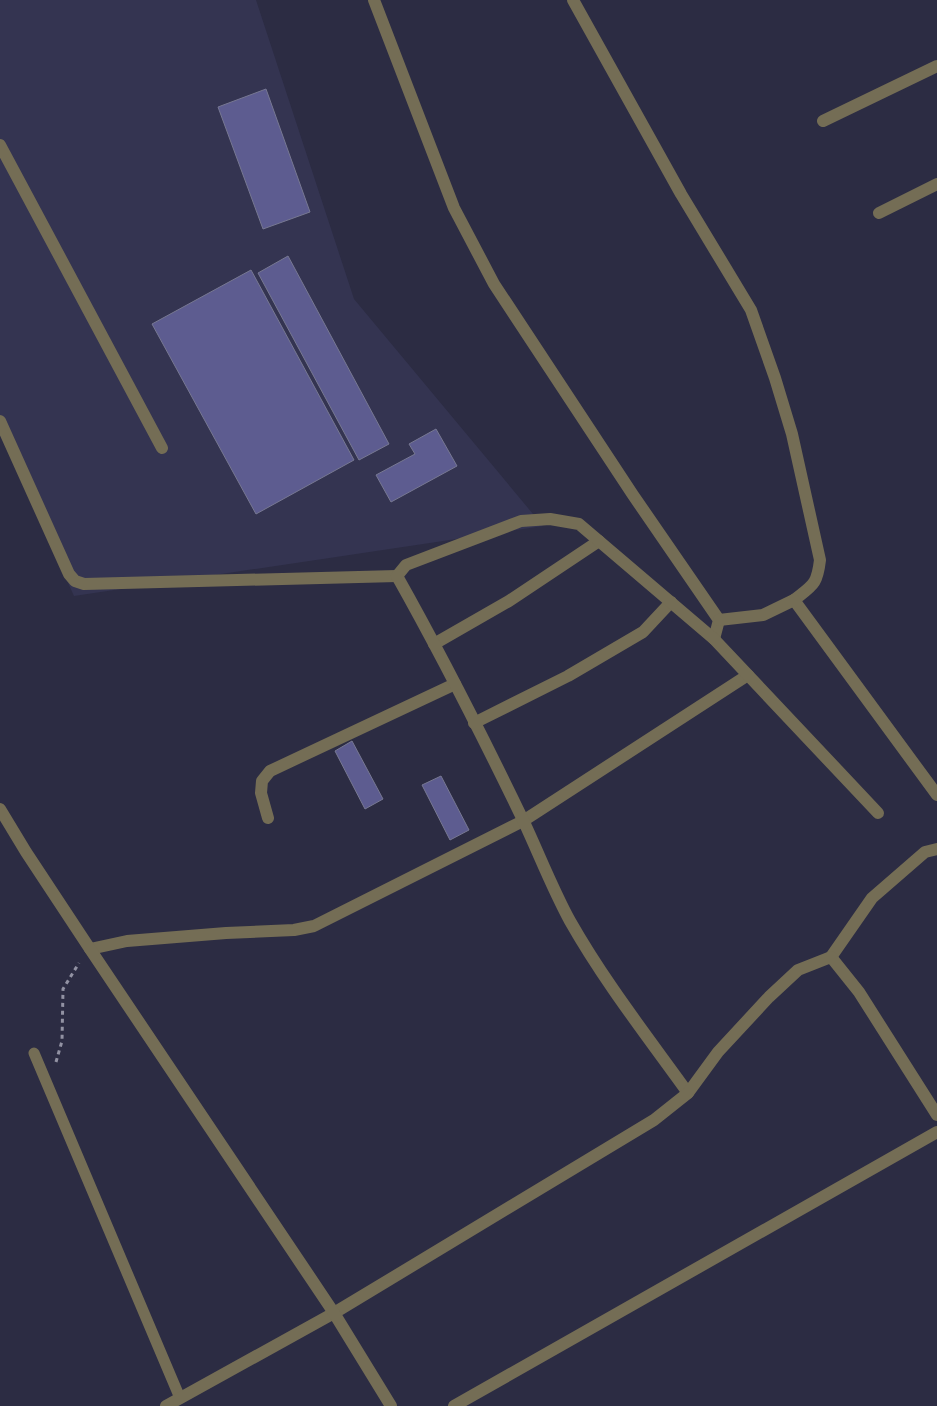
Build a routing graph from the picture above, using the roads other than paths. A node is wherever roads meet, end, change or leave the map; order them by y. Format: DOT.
graph roads {
  1 [pos="374,0"];
  2 [pos="573,0"];
  3 [pos="937,66"];
  4 [pos="823,121"];
  5 [pos="0,145"];
  6 [pos="937,184"];
  7 [pos="879,213"];
  8 [pos="0,421"];
  9 [pos="162,448"];
  10 [pos="599,542"];
  11 [pos="397,576"];
  12 [pos="794,600"];
  13 [pos="671,602"];
  14 [pos="719,620"];
  15 [pos="714,639"];
  16 [pos="434,644"];
  17 [pos="748,675"];
  18 [pos="455,684"];
  19 [pos="474,723"];
  20 [pos="937,794"];
  21 [pos="0,809"];
  22 [pos="878,813"];
  23 [pos="268,818"];
  24 [pos="523,821"];
  25 [pos="937,849"];
  26 [pos="90,949"];
  27 [pos="831,957"];
  28 [pos="34,1053"];
  29 [pos="688,1092"];
  30 [pos="937,1115"];
  31 [pos="937,1132"];
  32 [pos="334,1313"];
  33 [pos="180,1398"];
  34 [pos="166,1406"];
  35 [pos="391,1406"];
  36 [pos="454,1406"];
  1 -- 14 [label="street"];
  2 -- 12 [label="street"];
  3 -- 4 [label="street"];
  5 -- 9 [label="street"];
  6 -- 7 [label="street"];
  8 -- 11 [label="street"];
  10 -- 11 [label="street"];
  10 -- 13 [label="street"];
  10 -- 16 [label="street"];
  11 -- 16 [label="street"];
  12 -- 14 [label="street"];
  12 -- 20 [label="street"];
  13 -- 15 [label="street"];
  13 -- 19 [label="street"];
  14 -- 15 [label="street"];
  15 -- 17 [label="street"];
  16 -- 18 [label="street"];
  17 -- 22 [label="street"];
  17 -- 24 [label="street"];
  18 -- 19 [label="street"];
  18 -- 23 [label="street"];
  19 -- 24 [label="street"];
  21 -- 26 [label="street"];
  24 -- 26 [label="street"];
  24 -- 29 [label="street"];
  25 -- 27 [label="street"];
  26 -- 32 [label="street"];
  27 -- 29 [label="street"];
  27 -- 30 [label="street"];
  28 -- 33 [label="lane"];
  29 -- 32 [label="street"];
  31 -- 36 [label="street"];
  32 -- 33 [label="street"];
  32 -- 35 [label="street"];
  33 -- 34 [label="street"];
}
